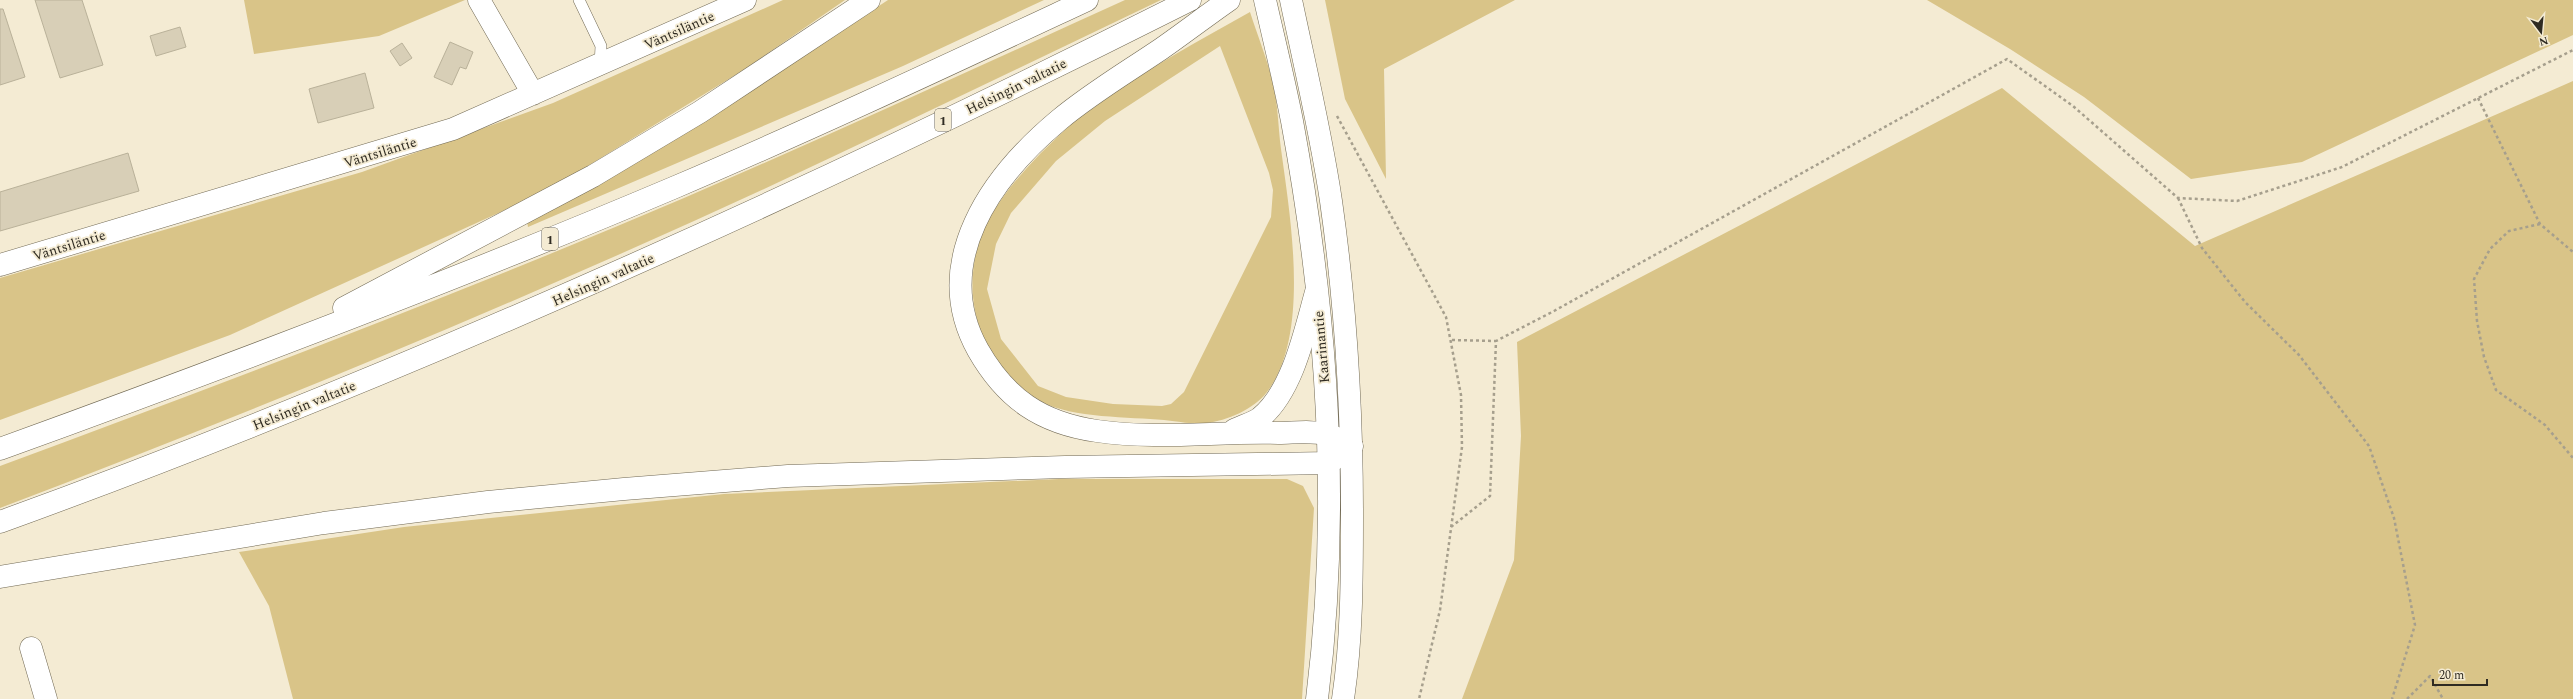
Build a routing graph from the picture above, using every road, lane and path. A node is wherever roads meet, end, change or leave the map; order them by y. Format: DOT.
graph roads {
  1 [pos="479,0"];
  2 [pos="579,0"];
  3 [pos="745,0"];
  4 [pos="869,0"];
  5 [pos="1087,0"];
  6 [pos="1190,0"];
  7 [pos="1229,0"];
  8 [pos="1265,0"];
  9 [pos="1291,0"];
  10 [pos="2573,50"];
  11 [pos="600,66"];
  12 [pos="534,94"];
  13 [pos="2478,98"];
  14 [pos="1333,108"];
  15 [pos="2178,198"];
  16 [pos="2540,224"];
  17 [pos="2573,252"];
  18 [pos="0,265"];
  19 [pos="1316,292"];
  20 [pos="1452,340"];
  21 [pos="1496,341"];
  22 [pos="252,357"];
  23 [pos="1230,432"];
  24 [pos="1327,434"];
  25 [pos="1352,446"];
  26 [pos="0,449"];
  27 [pos="2573,458"];
  28 [pos="1328,463"];
  29 [pos="0,522"];
  30 [pos="1451,528"];
  31 [pos="0,577"];
  32 [pos="31,648"];
  33 [pos="46,699"];
  34 [pos="1317,699"];
  35 [pos="1343,699"];
  36 [pos="1419,699"];
  37 [pos="2392,699"];
  38 [pos="2407,699"];
  39 [pos="2443,699"];
  1 -- 12 [label="main road"];
  2 -- 11 [label="lane"];
  3 -- 11 [label="main road, Väntsiläntie"];
  4 -- 22 [label="main road"];
  5 -- 22 [label="main road, 1"];
  6 -- 29 [label="main road, Helsingin valtatie / 1"];
  7 -- 23 [label="main road"];
  8 -- 19 [label="main road, Kaarinantie"];
  9 -- 25 [label="main road, Kaarinantie"];
  10 -- 13 [label="path"];
  11 -- 12 [label="main road, Väntsiläntie"];
  12 -- 18 [label="main road, Väntsiläntie"];
  13 -- 15 [label="path"];
  13 -- 16 [label="path"];
  14 -- 20 [label="path"];
  15 -- 21 [label="path"];
  15 -- 37 [label="path"];
  16 -- 17 [label="path"];
  16 -- 27 [label="path"];
  19 -- 23 [label="main road"];
  19 -- 24 [label="main road, Kaarinantie"];
  20 -- 21 [label="path"];
  20 -- 30 [label="path"];
  21 -- 30 [label="path"];
  22 -- 26 [label="main road, 1"];
  23 -- 24 [label="main road"];
  24 -- 25 [label="main road"];
  24 -- 28 [label="main road, Kaarinantie"];
  25 -- 28 [label="main road"];
  25 -- 35 [label="main road, Kaarinantie"];
  28 -- 31 [label="main road"];
  28 -- 34 [label="main road, Kaarinantie"];
  30 -- 36 [label="path"];
  32 -- 33 [label="main road"];
  38 -- 39 [label="path"];
}
